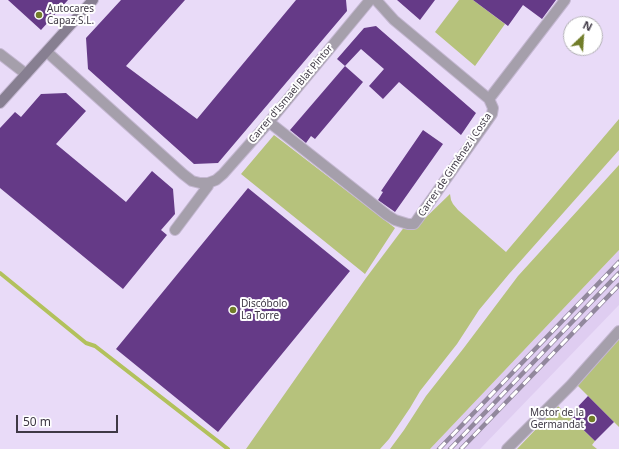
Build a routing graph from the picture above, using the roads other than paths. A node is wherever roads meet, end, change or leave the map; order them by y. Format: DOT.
graph roads {
  1 [pos="93,0"];
  2 [pos="370,0"];
  3 [pos="376,0"];
  4 [pos="565,0"];
  5 [pos="47,52"];
  6 [pos="0,54"];
  7 [pos="26,74"];
  8 [pos="490,99"];
  9 [pos="0,103"];
  10 [pos="269,122"];
  11 [pos="208,183"];
  12 [pos="175,230"];
  13 [pos="619,331"];
  14 [pos="507,449"];
  1 -- 5 [label="street"];
  2 -- 10 [label="street, Carrer d'Ismael Blat Pintor"];
  3 -- 8 [label="street"];
  4 -- 8 [label="street, Carrer de Giménez i Costa"];
  5 -- 7 [label="street"];
  5 -- 11 [label="street"];
  6 -- 7 [label="street"];
  7 -- 9 [label="street"];
  8 -- 10 [label="street, Carrer de Giménez i Costa"];
  10 -- 11 [label="street, Carrer d'Ismael Blat Pintor"];
  11 -- 12 [label="street, Carrer d'Ismael Blat Pintor"];
  13 -- 14 [label="street"];
}
